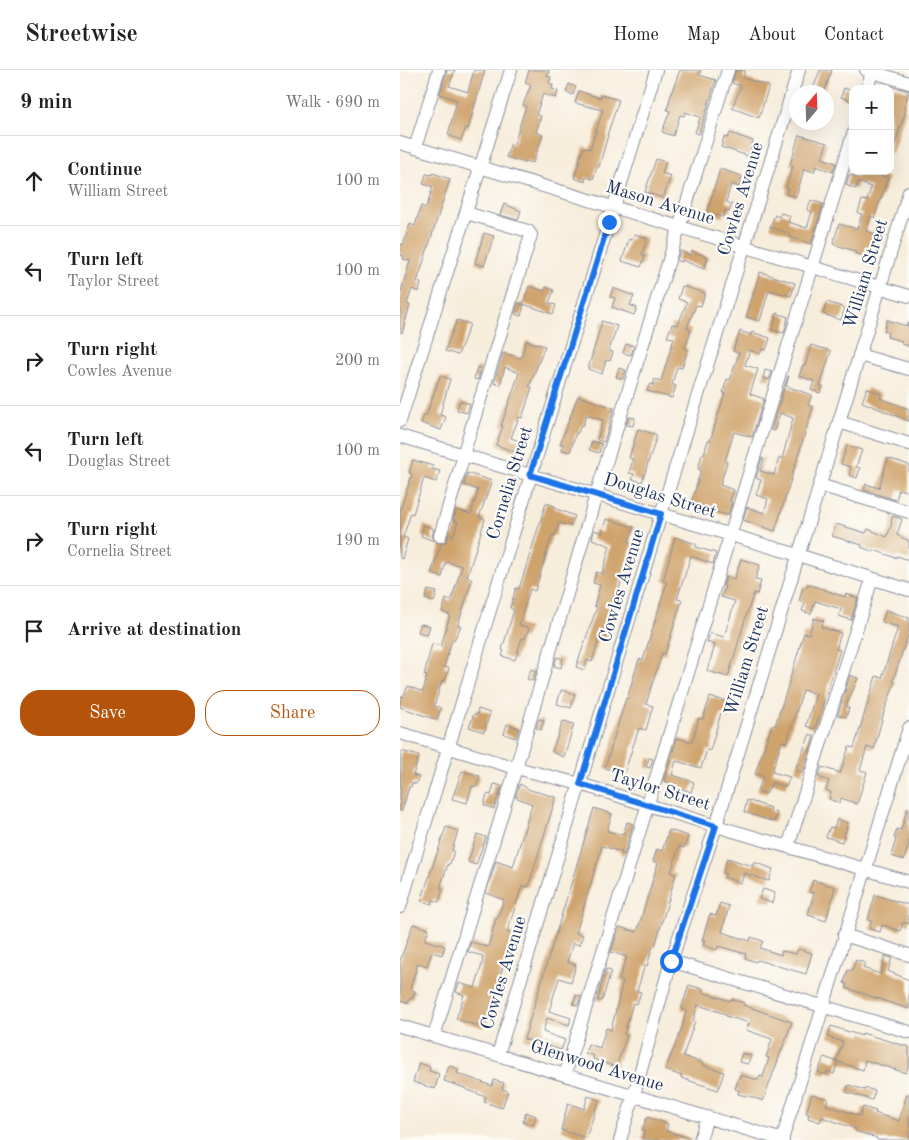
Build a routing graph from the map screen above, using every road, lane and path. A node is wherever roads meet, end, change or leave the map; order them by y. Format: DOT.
graph roads {
  1 [pos="439,70"];
  2 [pos="511,70"];
  3 [pos="656,70"];
  4 [pos="728,70"];
  5 [pos="799,70"];
  6 [pos="869,71"];
  7 [pos="909,83"];
  8 [pos="867,85"];
  9 [pos="400,143"];
  10 [pos="849,147"];
  11 [pos="415,148"];
  12 [pos="480,167"];
  13 [pos="909,192"];
  14 [pos="614,207"];
  15 [pos="466,213"];
  16 [pos="679,227"];
  17 [pos="744,246"];
  18 [pos="812,267"];
  19 [pos="880,287"];
  20 [pos="909,296"];
  21 [pos="859,355"];
  22 [pos="909,369"];
  23 [pos="400,420"];
  24 [pos="838,422"];
  25 [pos="400,436"];
  26 [pos="909,444"];
  27 [pos="463,455"];
  28 [pos="530,475"];
  29 [pos="819,484"];
  30 [pos="596,495"];
  31 [pos="909,512"];
  32 [pos="661,514"];
  33 [pos="729,534"];
  34 [pos="440,536"];
  35 [pos="798,555"];
  36 [pos="872,579"];
  37 [pos="909,590"];
  38 [pos="909,728"];
  39 [pos="400,733"];
  40 [pos="448,747"];
  41 [pos="516,768"];
  42 [pos="580,784"];
  43 [pos="647,805"];
  44 [pos="716,826"];
  45 [pos="788,847"];
  46 [pos="864,869"];
  47 [pos="909,882"];
  48 [pos="400,907"];
  49 [pos="844,935"];
  50 [pos="909,955"];
  51 [pos="671,961"];
  52 [pos="823,1006"];
  53 [pos="400,1026"];
  54 [pos="909,1032"];
  55 [pos="434,1036"];
  56 [pos="498,1055"];
  57 [pos="566,1075"];
  58 [pos="634,1096"];
  59 [pos="707,1117"];
  60 [pos="620,1140"];
  61 [pos="700,1140"];
  62 [pos="782,1140"];
  1 -- 11 [label="street"];
  2 -- 12 [label="street"];
  3 -- 14 [label="street, Cornelia Street"];
  4 -- 16 [label="street"];
  5 -- 17 [label="street, Cowles Avenue"];
  6 -- 7 [label="street"];
  6 -- 8 [label="street"];
  9 -- 11 [label="street, Mason Avenue"];
  10 -- 18 [label="street"];
  11 -- 12 [label="street, Mason Avenue"];
  12 -- 14 [label="street, Mason Avenue"];
  12 -- 15 [label="street"];
  13 -- 19 [label="street, William Street"];
  14 -- 16 [label="street, Mason Avenue"];
  14 -- 28 [label="street, Cornelia Street"];
  15 -- 23 [label="street"];
  15 -- 27 [label="street"];
  16 -- 17 [label="street, Mason Avenue"];
  16 -- 30 [label="street"];
  17 -- 18 [label="street, Mason Avenue"];
  17 -- 32 [label="street, Cowles Avenue"];
  18 -- 19 [label="street, Mason Avenue"];
  18 -- 33 [label="street"];
  19 -- 20 [label="street, Mason Avenue"];
  19 -- 21 [label="street, William Street"];
  21 -- 22 [label="street"];
  21 -- 24 [label="street, William Street"];
  24 -- 26 [label="street"];
  24 -- 29 [label="street, William Street"];
  25 -- 27 [label="street, Douglas Street"];
  27 -- 28 [label="street, Douglas Street"];
  27 -- 34 [label="street"];
  28 -- 30 [label="street, Douglas Street"];
  28 -- 40 [label="street, Cornelia Street"];
  29 -- 31 [label="street"];
  29 -- 35 [label="street, William Street"];
  30 -- 32 [label="street, Douglas Street"];
  30 -- 41 [label="street"];
  32 -- 33 [label="street, Douglas Street"];
  32 -- 42 [label="street, Cowles Avenue"];
  33 -- 35 [label="street, Douglas Street"];
  33 -- 43 [label="street"];
  35 -- 36 [label="street, Douglas Street"];
  35 -- 44 [label="street, William Street"];
  36 -- 37 [label="street, Douglas Street"];
  36 -- 45 [label="street"];
  38 -- 46 [label="street"];
  39 -- 40 [label="street, Taylor Street"];
  40 -- 41 [label="street, Taylor Street"];
  40 -- 48 [label="street, Cornelia Street"];
  41 -- 42 [label="street, Taylor Street"];
  41 -- 55 [label="street"];
  42 -- 43 [label="street, Taylor Street"];
  42 -- 56 [label="street, Cowles Avenue"];
  43 -- 44 [label="street, Taylor Street"];
  43 -- 57 [label="street"];
  44 -- 45 [label="street, Taylor Street"];
  44 -- 51 [label="street, William Street"];
  45 -- 46 [label="street, Taylor Street"];
  46 -- 47 [label="street, Taylor Street"];
  46 -- 49 [label="street"];
  49 -- 50 [label="street"];
  49 -- 52 [label="street"];
  51 -- 52 [label="street"];
  51 -- 58 [label="street, William Street"];
  52 -- 54 [label="street"];
  52 -- 62 [label="street"];
  53 -- 55 [label="street, Glenwood Avenue"];
  55 -- 56 [label="street, Glenwood Avenue"];
  56 -- 57 [label="street, Glenwood Avenue"];
  57 -- 58 [label="street, Glenwood Avenue"];
  58 -- 59 [label="street, Glenwood Avenue"];
  58 -- 60 [label="street, William Street"];
  59 -- 61 [label="street"];
  59 -- 62 [label="street, Glenwood Avenue"];
}
